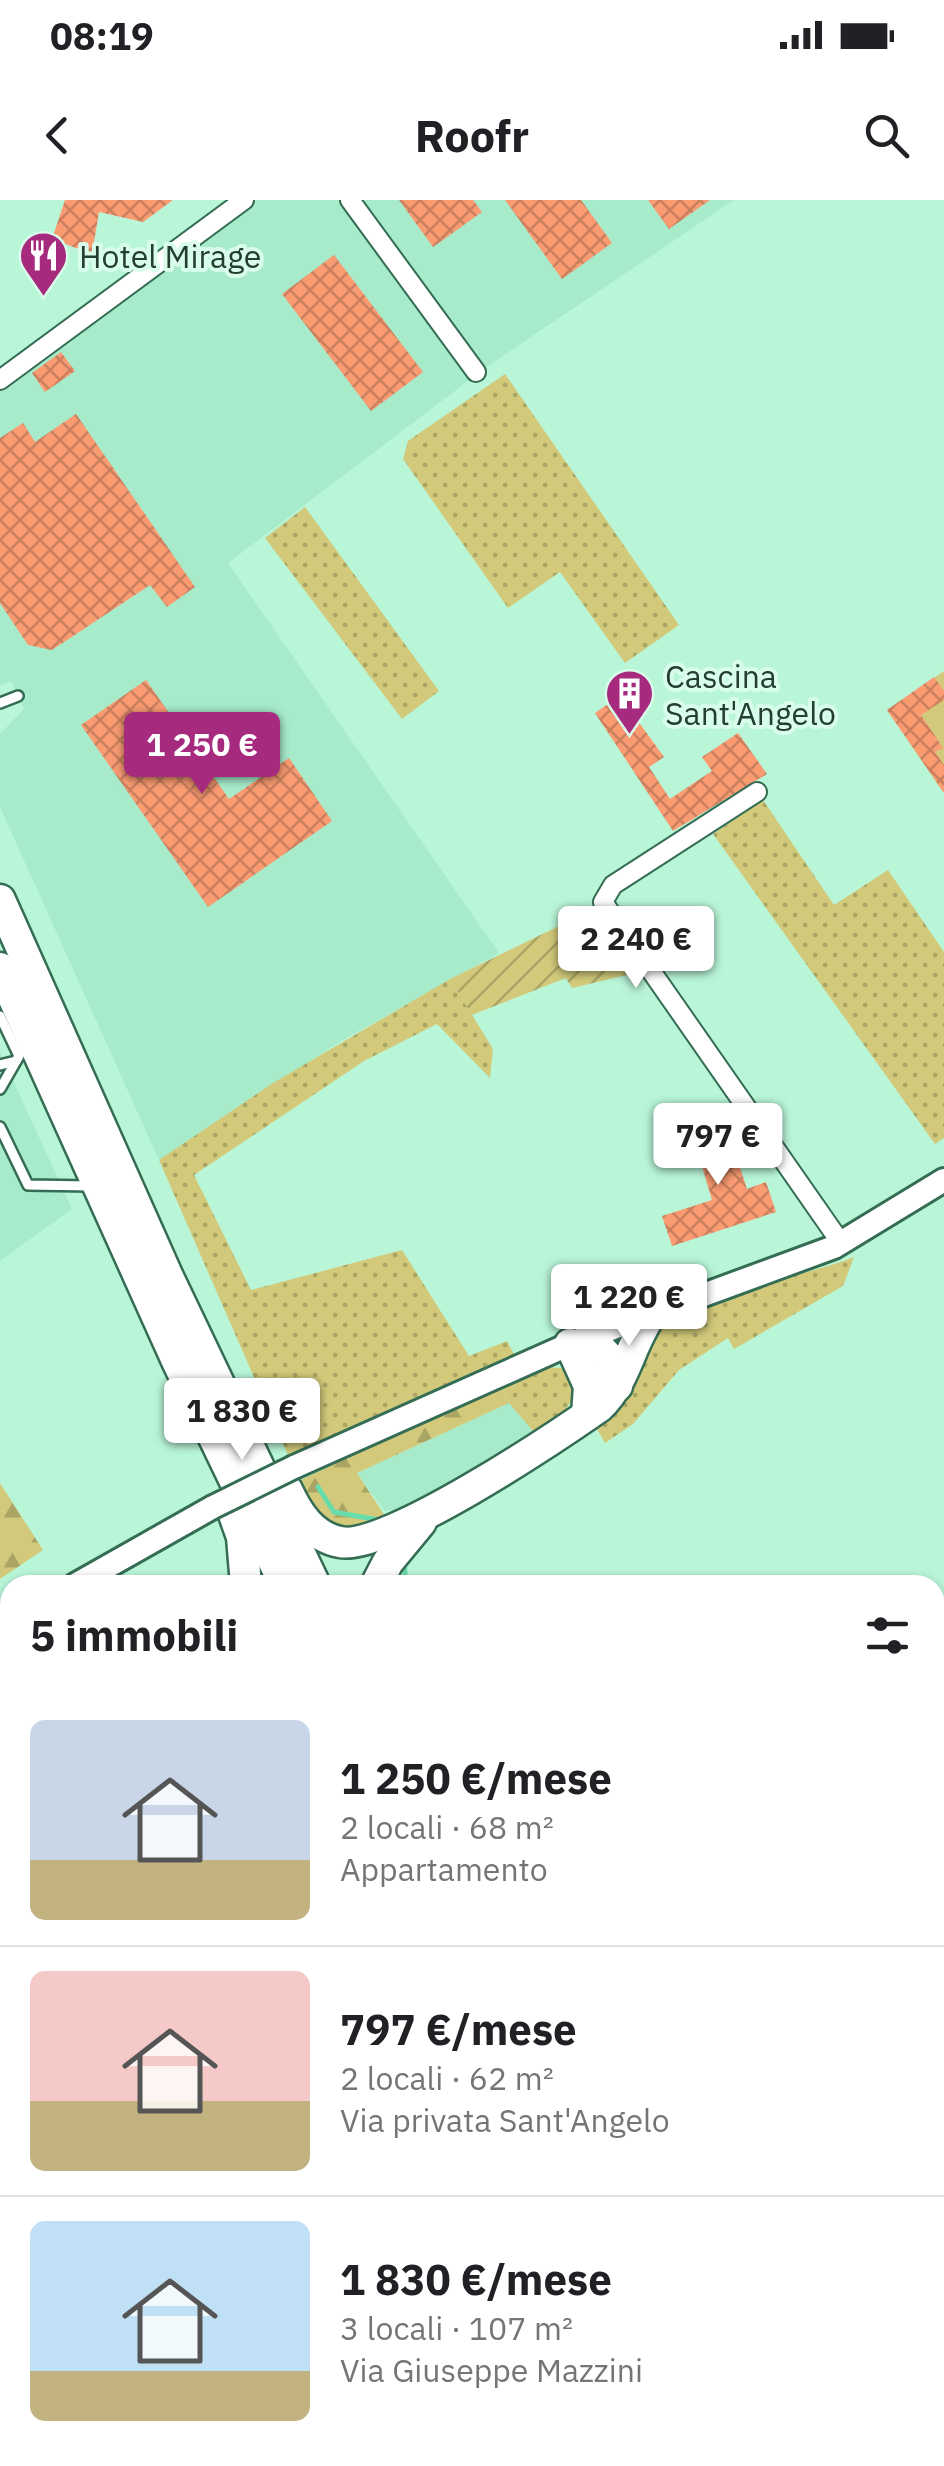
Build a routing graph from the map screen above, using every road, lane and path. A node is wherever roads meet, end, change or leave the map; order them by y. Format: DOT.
graph roads {
  1 [pos="244,200"];
  2 [pos="350,200"];
  3 [pos="476,372"];
  4 [pos="0,380"];
  5 [pos="18,696"];
  6 [pos="0,703"];
  7 [pos="756,792"];
  8 [pos="0,900"];
  9 [pos="0,968"];
  10 [pos="0,1016"];
  11 [pos="16,1061"];
  12 [pos="0,1065"];
  13 [pos="0,1089"];
  14 [pos="0,1127"];
  15 [pos="944,1180"];
  16 [pos="98,1186"];
  17 [pos="841,1243"];
  18 [pos="652,1314"];
  19 [pos="580,1340"];
  20 [pos="178,1363"];
  21 [pos="617,1386"];
  22 [pos="586,1415"];
  23 [pos="234,1417"];
  24 [pos="434,1509"];
  25 [pos="93,1575"];
  26 [pos="245,1575"];
  27 [pos="280,1575"];
  28 [pos="310,1575"];
  29 [pos="382,1575"];
  1 -- 4 [label="street"];
  2 -- 3 [label="street"];
  5 -- 6 [label="lane"];
  7 -- 17 [label="street"];
  8 -- 23 [label="highway"];
  9 -- 16 [label="highway"];
  10 -- 11 [label="lane"];
  11 -- 12 [label="lane"];
  11 -- 13 [label="lane"];
  14 -- 16 [label="lane"];
  15 -- 17 [label="street"];
  16 -- 20 [label="highway"];
  17 -- 18 [label="street"];
  18 -- 19 [label="street"];
  18 -- 21 [label="highway"];
  19 -- 21 [label="highway"];
  19 -- 22 [label="highway"];
  19 -- 25 [label="street, bridge"];
  20 -- 26 [label="highway"];
  20 -- 27 [label="highway"];
  21 -- 22 [label="highway"];
  22 -- 24 [label="highway"];
  23 -- 24 [label="highway"];
  23 -- 28 [label="highway"];
  24 -- 29 [label="highway"];
}
